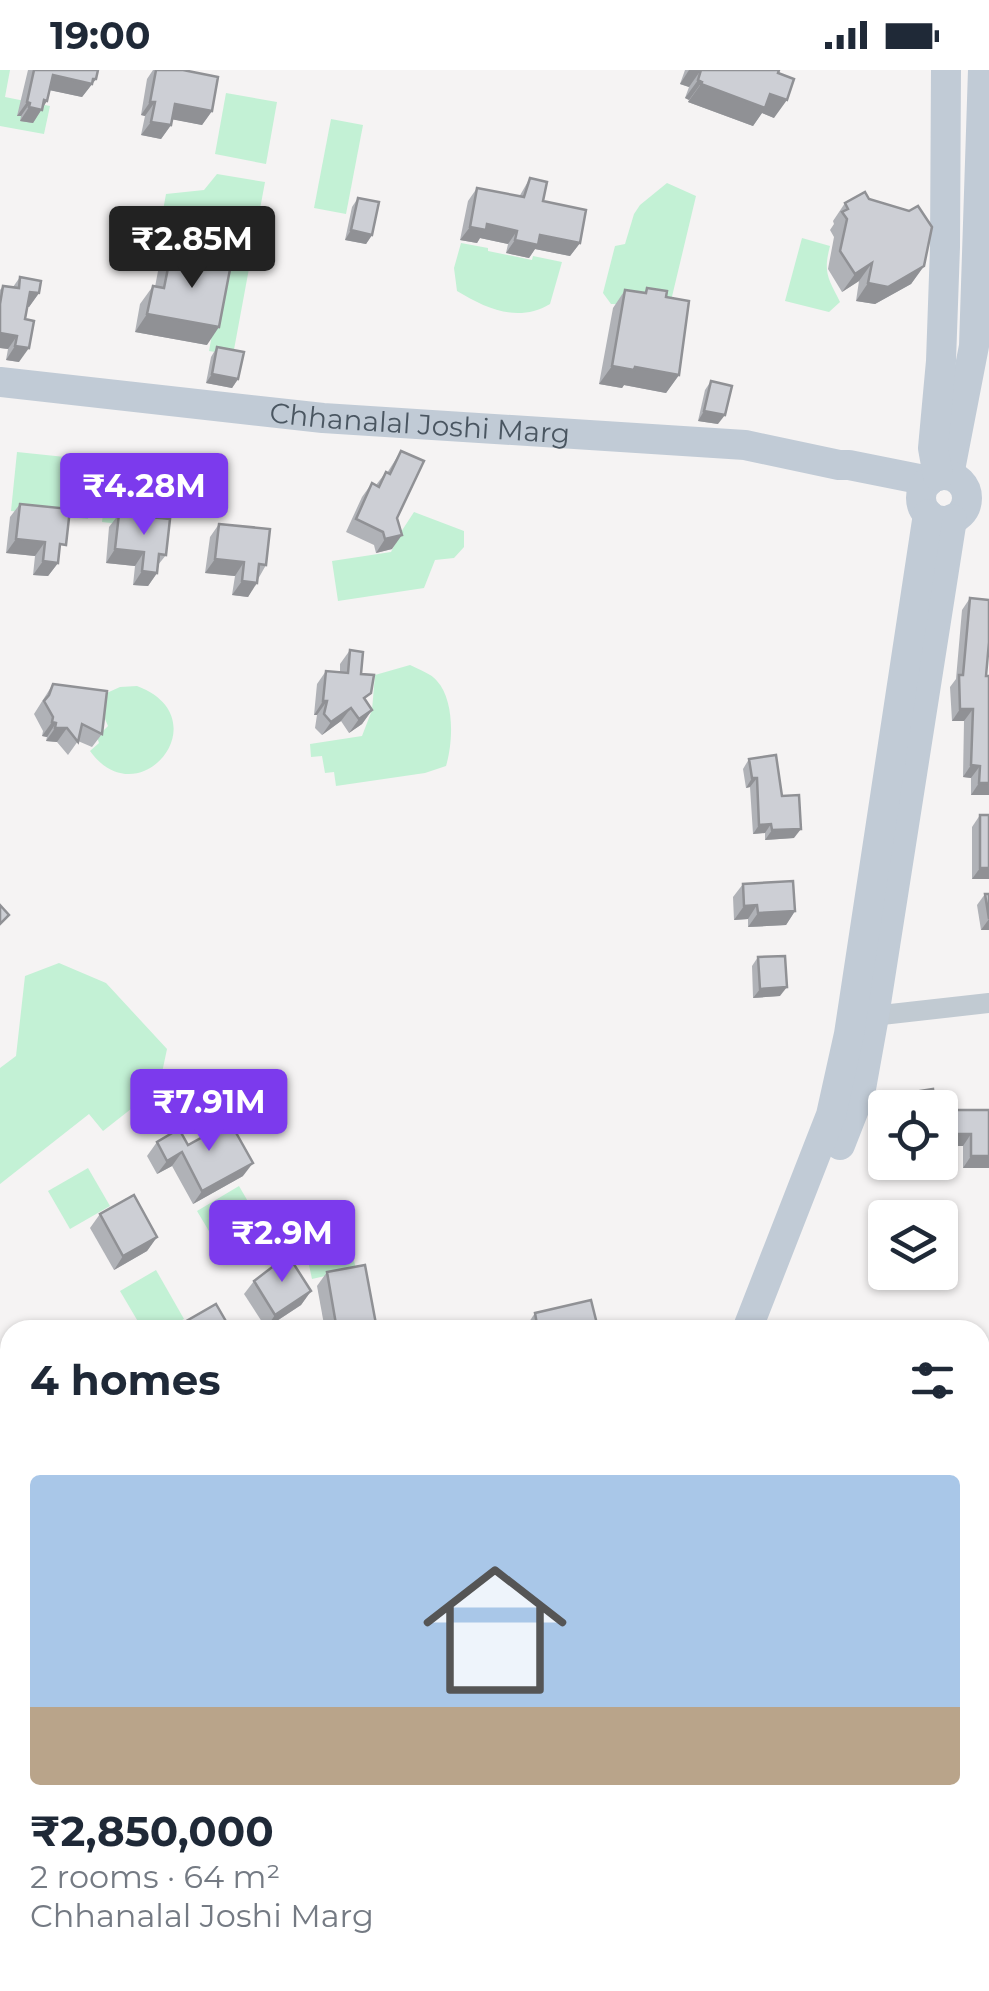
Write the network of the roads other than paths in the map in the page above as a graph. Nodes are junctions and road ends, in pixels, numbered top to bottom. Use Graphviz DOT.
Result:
graph roads {
  1 [pos="946,70"];
  2 [pos="983,70"];
  3 [pos="0,382"];
  4 [pos="952,498"];
  5 [pos="989,1002"];
  6 [pos="863,1016"];
  7 [pos="750,1320"];
  8 [pos="771,1320"];
  1 -- 4 [label="street"];
  2 -- 4 [label="street"];
  3 -- 4 [label="street, Chhanalal Joshi Marg"];
  4 -- 6 [label="street"];
  5 -- 6 [label="street"];
  6 -- 7 [label="street"];
  6 -- 8 [label="street"];
}
